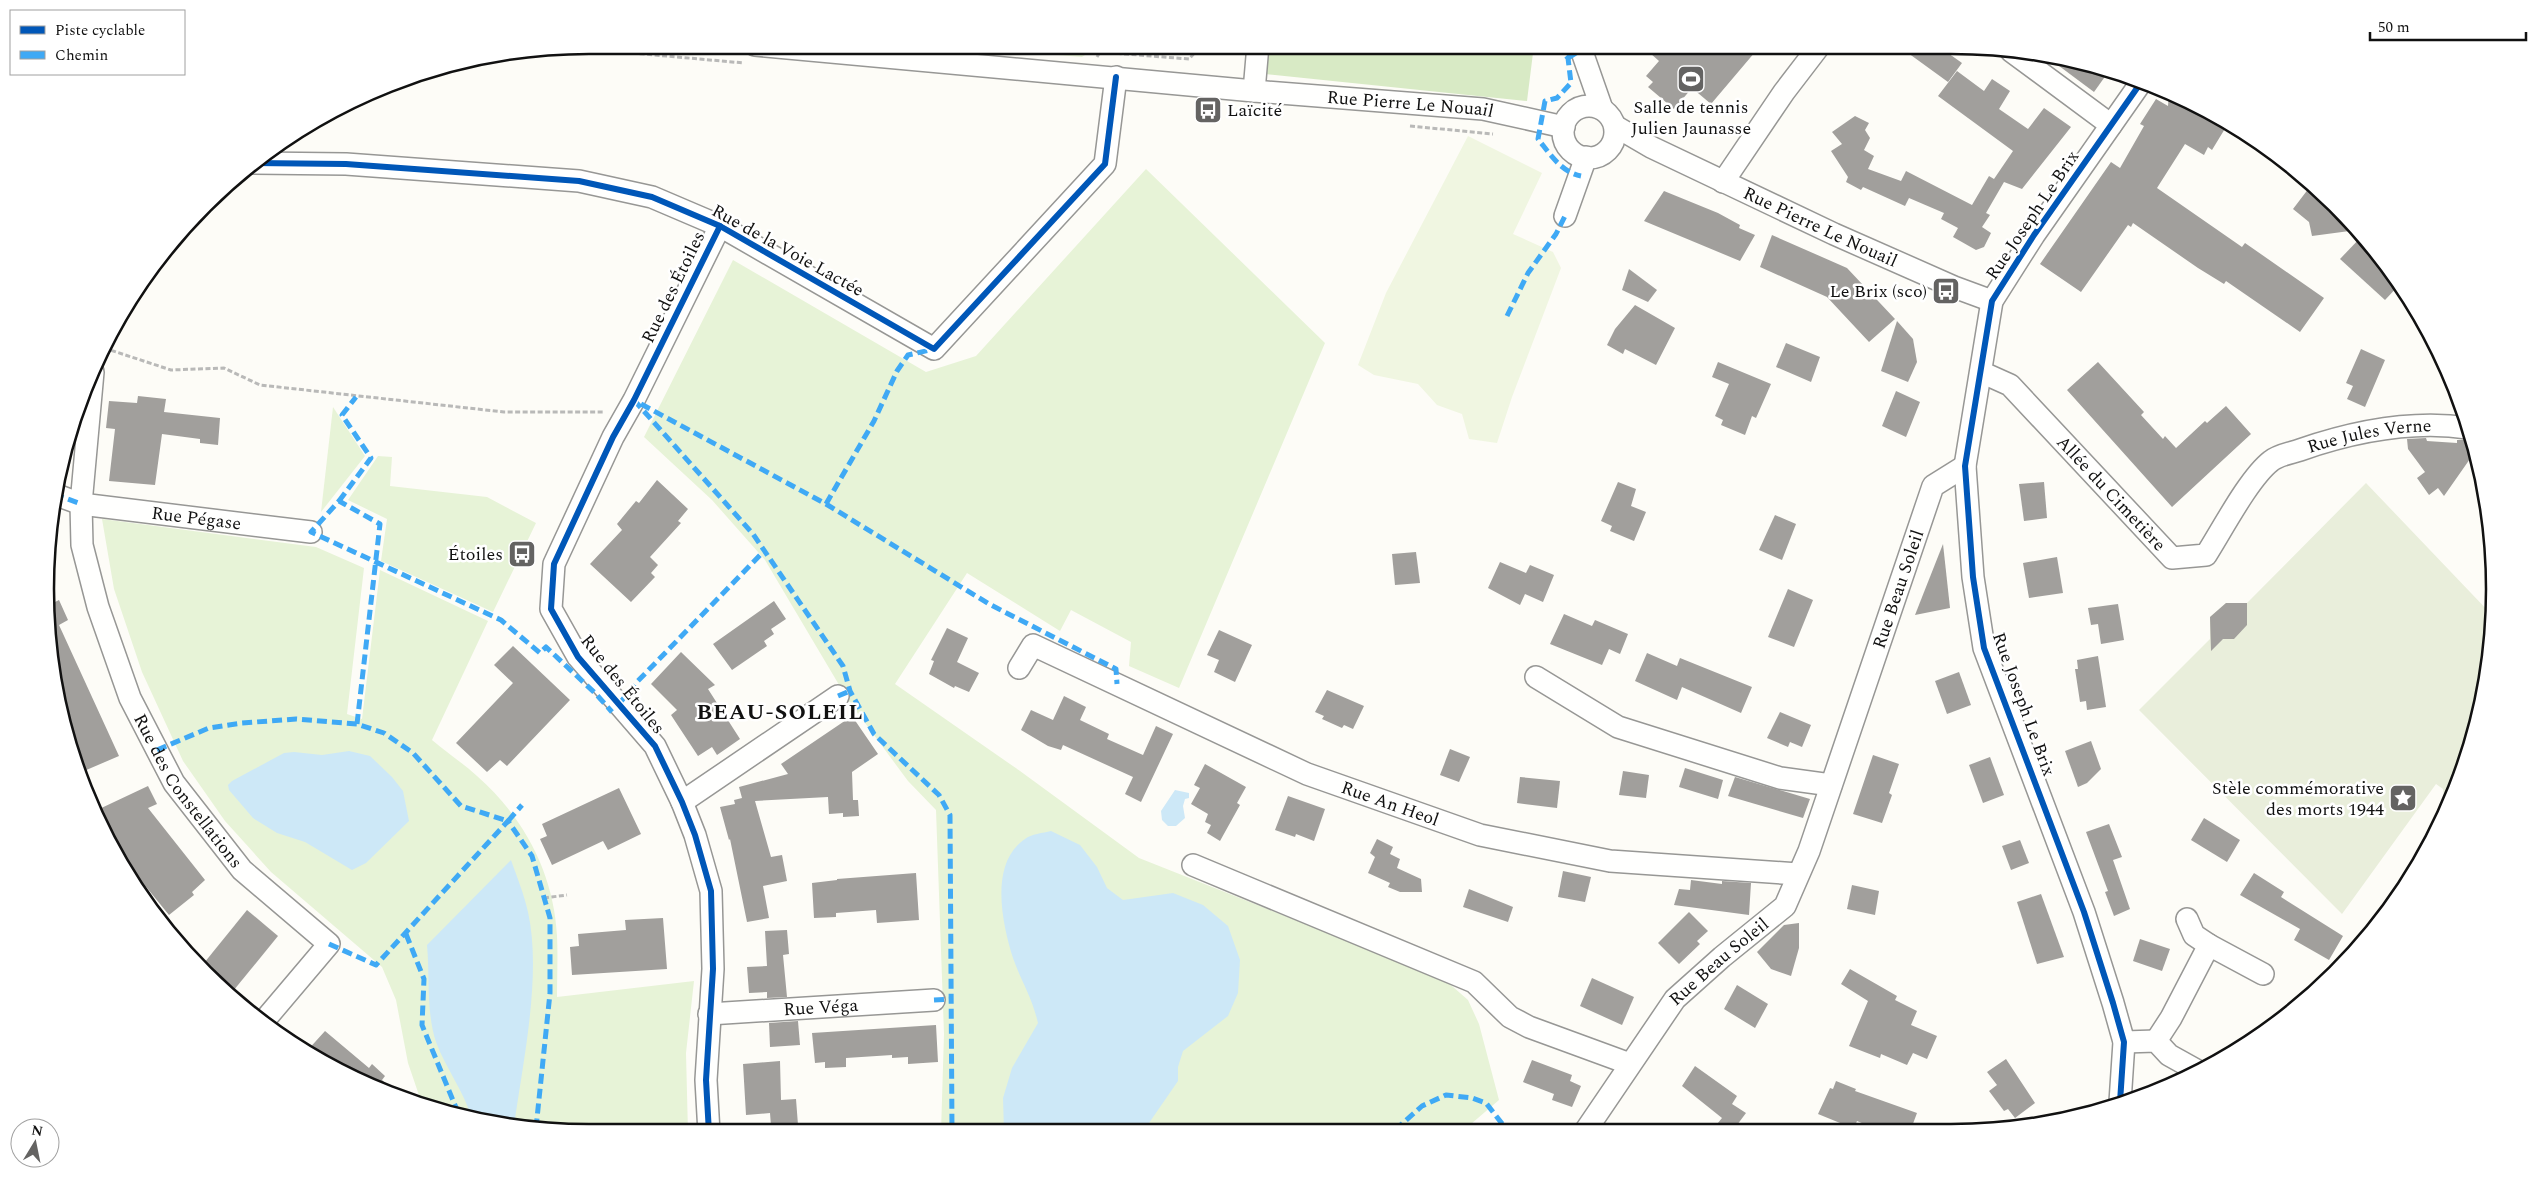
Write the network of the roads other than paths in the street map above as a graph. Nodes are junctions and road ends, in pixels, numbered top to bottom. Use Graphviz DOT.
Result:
graph roads {
  1 [pos="854,54"];
  2 [pos="1257,54"];
  3 [pos="1583,54"];
  4 [pos="1813,54"];
  5 [pos="2020,58"];
  6 [pos="1587,70"];
  7 [pos="1116,77"];
  8 [pos="2138,87"];
  9 [pos="1254,91"];
  10 [pos="1579,108"];
  11 [pos="1608,117"];
  12 [pos="2111,125"];
  13 [pos="1564,127"];
  14 [pos="1651,147"];
  15 [pos="1608,150"];
  16 [pos="1586,158"];
  17 [pos="264,163"];
  18 [pos="1723,182"];
  19 [pos="1565,216"];
  20 [pos="720,226"];
  21 [pos="1992,301"];
  22 [pos="1981,372"];
  23 [pos="91,392"];
  24 [pos="2461,427"];
  25 [pos="2272,460"];
  26 [pos="1965,466"];
  27 [pos="62,497"];
  28 [pos="81,504"];
  29 [pos="311,532"];
  30 [pos="1019,668"];
  31 [pos="1536,678"];
  32 [pos="838,696"];
  33 [pos="1831,784"];
  34 [pos="682,802"];
  35 [pos="1193,865"];
  36 [pos="1798,874"];
  37 [pos="2187,919"];
  38 [pos="2209,945"];
  39 [pos="2262,974"];
  40 [pos="934,1000"];
  41 [pos="709,1014"];
  42 [pos="267,1017"];
  43 [pos="2156,1041"];
  44 [pos="2124,1042"];
  45 [pos="1630,1064"];
  46 [pos="2191,1067"];
  47 [pos="2120,1097"];
  48 [pos="708,1124"];
  49 [pos="1590,1124"];
  1 -- 7 [label="street"];
  2 -- 9 [label="street"];
  3 -- 6 [label="street"];
  4 -- 18 [label="street"];
  5 -- 12 [label="street"];
  6 -- 10 [label="street"];
  6 -- 11 [label="street"];
  7 -- 9 [label="street, Rue Pierre Le Nouail"];
  7 -- 20 [label="street, Rue de la Voie Lactée"];
  8 -- 12 [label="street, Rue Joseph Le Brix"];
  9 -- 13 [label="street, Rue Pierre Le Nouail"];
  10 -- 11 [label="street"];
  10 -- 13 [label="street"];
  11 -- 14 [label="street, Rue Pierre Le Nouail"];
  11 -- 15 [label="street"];
  12 -- 21 [label="street, Rue Joseph Le Brix"];
  13 -- 16 [label="street"];
  14 -- 15 [label="street, Rue Pierre Le Nouail"];
  14 -- 18 [label="street, Rue Pierre Le Nouail"];
  15 -- 16 [label="street"];
  16 -- 19 [label="street"];
  17 -- 20 [label="street, Rue de la Voie Lactée"];
  18 -- 21 [label="street, Rue Pierre Le Nouail"];
  20 -- 34 [label="street, Rue des Étoiles"];
  21 -- 22 [label="street, Rue Joseph Le Brix"];
  22 -- 25 [label="street, Allée du Cimetière"];
  22 -- 26 [label="street, Rue Joseph Le Brix"];
  23 -- 28 [label="street"];
  24 -- 25 [label="street, Rue Jules Verne"];
  26 -- 33 [label="street, Rue Beau Soleil"];
  26 -- 44 [label="street, Rue Joseph Le Brix"];
  27 -- 28 [label="street, Rue Pégase"];
  28 -- 29 [label="street, Rue Pégase"];
  28 -- 42 [label="street, Rue des Constellations"];
  30 -- 36 [label="street, Rue An Heol"];
  31 -- 33 [label="street"];
  32 -- 34 [label="street"];
  33 -- 36 [label="street, Rue Beau Soleil"];
  34 -- 41 [label="street, Rue des Étoiles"];
  35 -- 45 [label="street"];
  36 -- 45 [label="street, Rue Beau Soleil"];
  37 -- 38 [label="street"];
  38 -- 39 [label="street"];
  38 -- 43 [label="street"];
  40 -- 41 [label="street, Rue Véga"];
  41 -- 48 [label="street, Rue des Étoiles"];
  43 -- 44 [label="street"];
  43 -- 46 [label="street"];
  44 -- 47 [label="street, Rue Joseph Le Brix"];
  45 -- 49 [label="street, Rue Beau Soleil"];
}
